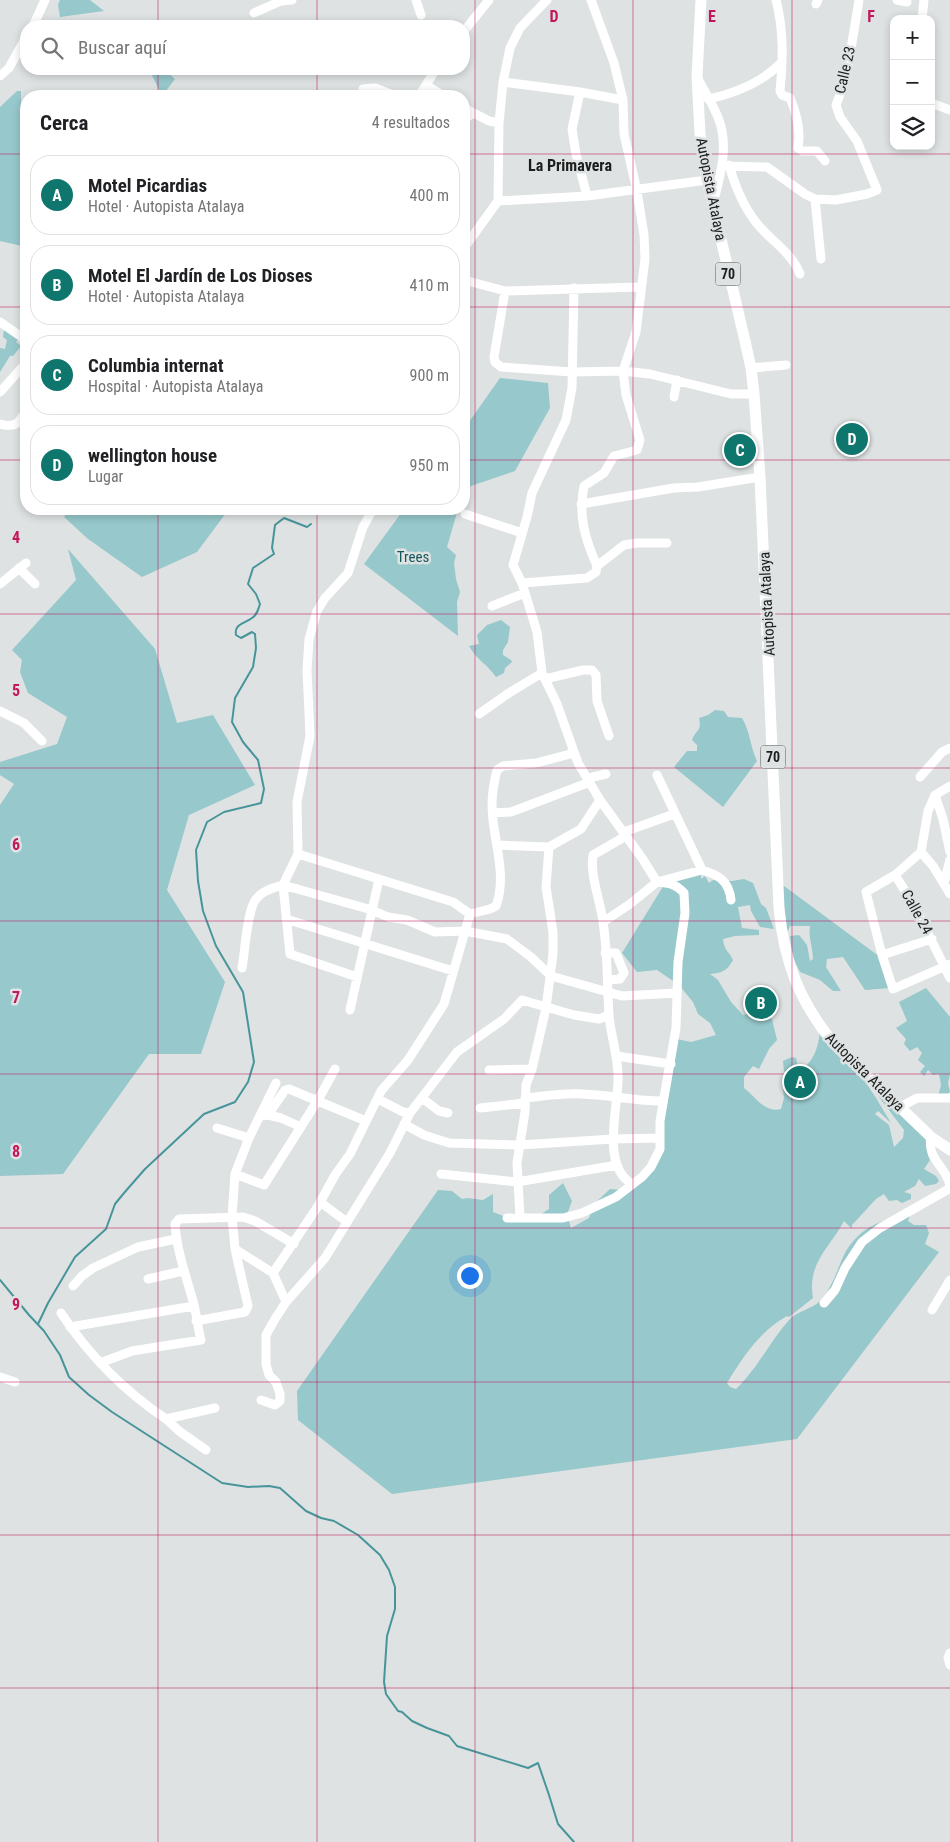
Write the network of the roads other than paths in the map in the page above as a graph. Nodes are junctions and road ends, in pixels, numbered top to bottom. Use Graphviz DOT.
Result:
graph roads {
  1 [pos="45,0"];
  2 [pos="281,0"];
  3 [pos="292,0"];
  4 [pos="416,0"];
  5 [pos="489,0"];
  6 [pos="547,0"];
  7 [pos="590,0"];
  8 [pos="701,0"];
  9 [pos="776,0"];
  10 [pos="859,0"];
  11 [pos="897,0"];
  12 [pos="924,0"];
  13 [pos="907,2"];
  14 [pos="254,13"];
  15 [pos="421,15"];
  16 [pos="922,15"];
  17 [pos="36,20"];
  18 [pos="470,24"];
  19 [pos="20,48"];
  20 [pos="781,62"];
  21 [pos="432,75"];
  22 [pos="0,76"];
  23 [pos="696,76"];
  24 [pos="502,82"];
  25 [pos="426,85"];
  26 [pos="363,89"];
  27 [pos="380,90"];
  28 [pos="423,90"];
  29 [pos="434,90"];
  30 [pos="580,92"];
  31 [pos="708,99"];
  32 [pos="622,100"];
  33 [pos="935,104"];
  34 [pos="950,110"];
  35 [pos="470,111"];
  36 [pos="473,113"];
  37 [pos="470,115"];
  38 [pos="499,123"];
  39 [pos="825,161"];
  40 [pos="726,166"];
  41 [pos="706,180"];
  42 [pos="637,190"];
  43 [pos="587,196"];
  44 [pos="815,199"];
  45 [pos="498,201"];
  46 [pos="712,206"];
  47 [pos="470,240"];
  48 [pos="821,259"];
  49 [pos="800,274"];
  50 [pos="470,282"];
  51 [pos="640,287"];
  52 [pos="574,288"];
  53 [pos="505,291"];
  54 [pos="0,322"];
  55 [pos="20,336"];
  56 [pos="786,365"];
  57 [pos="751,368"];
  58 [pos="20,370"];
  59 [pos="623,371"];
  60 [pos="572,372"];
  61 [pos="677,380"];
  62 [pos="0,392"];
  63 [pos="754,394"];
  64 [pos="674,396"];
  65 [pos="20,419"];
  66 [pos="0,424"];
  67 [pos="760,477"];
  68 [pos="580,504"];
  69 [pos="370,515"];
  70 [pos="468,515"];
  71 [pos="522,533"];
  72 [pos="667,543"];
  73 [pos="597,566"];
  74 [pos="522,583"];
  75 [pos="0,584"];
  76 [pos="35,584"];
  77 [pos="525,593"];
  78 [pos="492,606"];
  79 [pos="544,676"];
  80 [pos="0,711"];
  81 [pos="479,714"];
  82 [pos="608,736"];
  83 [pos="42,741"];
  84 [pos="950,748"];
  85 [pos="574,753"];
  86 [pos="606,774"];
  87 [pos="657,774"];
  88 [pos="920,777"];
  89 [pos="589,780"];
  90 [pos="950,786"];
  91 [pos="935,795"];
  92 [pos="600,800"];
  93 [pos="492,813"];
  94 [pos="674,814"];
  95 [pos="625,834"];
  96 [pos="497,845"];
  97 [pos="548,847"];
  98 [pos="921,852"];
  99 [pos="950,852"];
  100 [pos="298,854"];
  101 [pos="950,860"];
  102 [pos="702,870"];
  103 [pos="895,874"];
  104 [pos="379,879"];
  105 [pos="657,882"];
  106 [pos="944,883"];
  107 [pos="283,885"];
  108 [pos="950,894"];
  109 [pos="731,900"];
  110 [pos="372,910"];
  111 [pos="470,914"];
  112 [pos="286,920"];
  113 [pos="603,922"];
  114 [pos="465,931"];
  115 [pos="932,939"];
  116 [pos="365,944"];
  117 [pos="605,952"];
  118 [pos="882,955"];
  119 [pos="947,965"];
  120 [pos="242,968"];
  121 [pos="453,971"];
  122 [pos="551,976"];
  123 [pos="358,977"];
  124 [pos="950,978"];
  125 [pos="608,980"];
  126 [pos="608,992"];
  127 [pos="677,992"];
  128 [pos="546,1008"];
  129 [pos="350,1010"];
  130 [pos="609,1015"];
  131 [pos="616,1056"];
  132 [pos="671,1064"];
  133 [pos="335,1069"];
  134 [pos="532,1069"];
  135 [pos="489,1070"];
  136 [pos="276,1083"];
  137 [pos="617,1096"];
  138 [pos="422,1098"];
  139 [pos="378,1099"];
  140 [pos="318,1100"];
  141 [pos="949,1100"];
  142 [pos="524,1101"];
  143 [pos="663,1101"];
  144 [pos="900,1107"];
  145 [pos="480,1108"];
  146 [pos="410,1113"];
  147 [pos="448,1113"];
  148 [pos="264,1115"];
  149 [pos="366,1121"];
  150 [pos="404,1124"];
  151 [pos="301,1127"];
  152 [pos="217,1128"];
  153 [pos="931,1136"];
  154 [pos="248,1138"];
  155 [pos="660,1138"];
  156 [pos="613,1139"];
  157 [pos="520,1145"];
  158 [pos="950,1150"];
  159 [pos="617,1165"];
  160 [pos="235,1174"];
  161 [pos="441,1174"];
  162 [pos="517,1182"];
  163 [pos="632,1184"];
  164 [pos="950,1185"];
  165 [pos="320,1202"];
  166 [pos="232,1217"];
  167 [pos="520,1217"];
  168 [pos="507,1218"];
  169 [pos="347,1222"];
  170 [pos="176,1239"];
  171 [pos="294,1244"];
  172 [pos="235,1249"];
  173 [pos="183,1271"];
  174 [pos="273,1273"];
  175 [pos="148,1280"];
  176 [pos="950,1280"];
  177 [pos="73,1286"];
  178 [pos="286,1302"];
  179 [pos="824,1303"];
  180 [pos="194,1306"];
  181 [pos="932,1310"];
  182 [pos="61,1313"];
  183 [pos="196,1321"];
  184 [pos="70,1327"];
  185 [pos="100,1363"];
  186 [pos="0,1377"];
  187 [pos="15,1382"];
  188 [pos="261,1400"];
  189 [pos="215,1408"];
  190 [pos="166,1418"];
  191 [pos="206,1450"];
  192 [pos="950,1653"];
  193 [pos="950,1665"];
  1 -- 17 [label="street"];
  2 -- 3 [label="street"];
  2 -- 14 [label="street"];
  4 -- 15 [label="street"];
  5 -- 18 [label="street"];
  6 -- 24 [label="street"];
  7 -- 32 [label="street"];
  8 -- 23 [label="main road, Autopista Atalaya / 70"];
  9 -- 20 [label="street"];
  10 -- 44 [label="street, Calle 23"];
  11 -- 13 [label="street"];
  12 -- 16 [label="street"];
  19 -- 22 [label="street"];
  20 -- 31 [label="street"];
  20 -- 39 [label="street"];
  21 -- 25 [label="street"];
  23 -- 31 [label="street"];
  23 -- 41 [label="main road, Autopista Atalaya / 70"];
  24 -- 30 [label="street"];
  24 -- 38 [label="street"];
  25 -- 28 [label="street"];
  25 -- 29 [label="street"];
  26 -- 27 [label="street"];
  30 -- 32 [label="street"];
  30 -- 43 [label="street"];
  31 -- 40 [label="street"];
  32 -- 42 [label="street"];
  33 -- 34 [label="street"];
  35 -- 36 [label="street"];
  36 -- 37 [label="street"];
  36 -- 38 [label="street"];
  38 -- 45 [label="street"];
  40 -- 44 [label="street"];
  40 -- 46 [label="street"];
  40 -- 49 [label="street"];
  41 -- 42 [label="street"];
  41 -- 46 [label="main road, Autopista Atalaya / 70"];
  42 -- 43 [label="street"];
  42 -- 51 [label="street"];
  43 -- 45 [label="street"];
  44 -- 48 [label="street"];
  45 -- 47 [label="street"];
  46 -- 57 [label="main road, Autopista Atalaya / 70"];
  50 -- 53 [label="street"];
  51 -- 52 [label="street"];
  51 -- 59 [label="street"];
  52 -- 53 [label="street"];
  52 -- 60 [label="street"];
  53 -- 60 [label="street"];
  54 -- 55 [label="street"];
  56 -- 57 [label="street"];
  57 -- 63 [label="main road, Autopista Atalaya / 70"];
  58 -- 62 [label="street"];
  59 -- 60 [label="street"];
  59 -- 61 [label="street"];
  59 -- 68 [label="street"];
  60 -- 71 [label="street"];
  61 -- 63 [label="street"];
  61 -- 64 [label="street"];
  63 -- 67 [label="main road, Autopista Atalaya / 70"];
  65 -- 66 [label="street"];
  67 -- 68 [label="street"];
  67 -- 144 [label="main road, Autopista Atalaya / 70"];
  68 -- 73 [label="street"];
  69 -- 100 [label="street"];
  70 -- 71 [label="street"];
  71 -- 74 [label="street"];
  72 -- 73 [label="street"];
  73 -- 74 [label="street"];
  74 -- 77 [label="street"];
  75 -- 76 [label="street"];
  77 -- 78 [label="street"];
  77 -- 79 [label="street"];
  79 -- 81 [label="street"];
  79 -- 82 [label="street"];
  79 -- 85 [label="street"];
  80 -- 83 [label="street"];
  84 -- 88 [label="street"];
  85 -- 89 [label="street"];
  85 -- 93 [label="street"];
  86 -- 89 [label="street"];
  87 -- 94 [label="street"];
  89 -- 92 [label="street"];
  89 -- 93 [label="street"];
  90 -- 91 [label="street"];
  91 -- 98 [label="street"];
  91 -- 99 [label="street"];
  92 -- 95 [label="street"];
  92 -- 97 [label="street"];
  93 -- 96 [label="street"];
  94 -- 95 [label="street"];
  94 -- 102 [label="street"];
  95 -- 105 [label="street"];
  95 -- 113 [label="street"];
  96 -- 97 [label="street"];
  96 -- 111 [label="street"];
  97 -- 122 [label="street"];
  98 -- 103 [label="street"];
  98 -- 106 [label="street"];
  100 -- 104 [label="street"];
  100 -- 107 [label="street"];
  101 -- 106 [label="street"];
  102 -- 105 [label="street"];
  102 -- 109 [label="street"];
  103 -- 115 [label="street, Calle 24"];
  103 -- 118 [label="street"];
  104 -- 110 [label="street"];
  104 -- 111 [label="street"];
  105 -- 113 [label="street"];
  105 -- 127 [label="street"];
  106 -- 108 [label="street"];
  107 -- 110 [label="street"];
  107 -- 112 [label="street"];
  107 -- 120 [label="street"];
  110 -- 114 [label="street"];
  110 -- 116 [label="street"];
  111 -- 114 [label="street"];
  112 -- 116 [label="street"];
  112 -- 123 [label="street"];
  113 -- 117 [label="street"];
  114 -- 121 [label="street"];
  114 -- 122 [label="street"];
  115 -- 118 [label="street"];
  115 -- 119 [label="street, Calle 24"];
  116 -- 121 [label="street"];
  116 -- 123 [label="street"];
  117 -- 125 [label="street"];
  117 -- 125 [label="street"];
  118 -- 119 [label="street"];
  119 -- 124 [label="street, Calle 24"];
  121 -- 139 [label="street"];
  122 -- 126 [label="street"];
  122 -- 128 [label="street"];
  123 -- 129 [label="street"];
  125 -- 126 [label="street"];
  126 -- 127 [label="street"];
  126 -- 130 [label="street"];
  127 -- 132 [label="street"];
  128 -- 130 [label="street"];
  128 -- 134 [label="street"];
  128 -- 138 [label="street"];
  130 -- 131 [label="street"];
  131 -- 132 [label="street"];
  131 -- 137 [label="street"];
  132 -- 143 [label="street"];
  133 -- 140 [label="street"];
  134 -- 135 [label="street"];
  134 -- 142 [label="street"];
  136 -- 148 [label="street"];
  137 -- 142 [label="street"];
  137 -- 143 [label="street"];
  137 -- 156 [label="street"];
  138 -- 146 [label="street"];
  138 -- 147 [label="street"];
  139 -- 146 [label="street"];
  139 -- 149 [label="street"];
  140 -- 148 [label="street"];
  140 -- 149 [label="street"];
  140 -- 151 [label="street"];
  141 -- 144 [label="street"];
  142 -- 145 [label="street"];
  142 -- 157 [label="street"];
  143 -- 155 [label="street"];
  144 -- 153 [label="main road, Autopista Atalaya / 70"];
  146 -- 150 [label="street"];
  148 -- 151 [label="street"];
  148 -- 154 [label="street"];
  149 -- 165 [label="street"];
  150 -- 157 [label="street"];
  150 -- 169 [label="street"];
  151 -- 160 [label="street"];
  152 -- 154 [label="street"];
  153 -- 158 [label="main road, Autopista Atalaya / 70"];
  153 -- 164 [label="street"];
  154 -- 160 [label="street"];
  155 -- 156 [label="street"];
  155 -- 163 [label="street"];
  156 -- 157 [label="street"];
  156 -- 159 [label="street"];
  157 -- 162 [label="street"];
  159 -- 162 [label="street"];
  159 -- 163 [label="street"];
  160 -- 166 [label="street"];
  161 -- 162 [label="street"];
  162 -- 167 [label="street"];
  163 -- 167 [label="street"];
  164 -- 179 [label="street"];
  165 -- 169 [label="street"];
  165 -- 171 [label="street"];
  166 -- 170 [label="street"];
  166 -- 171 [label="street"];
  166 -- 172 [label="street"];
  167 -- 168 [label="street"];
  169 -- 178 [label="street"];
  170 -- 173 [label="street"];
  170 -- 177 [label="street"];
  171 -- 174 [label="street"];
  172 -- 174 [label="street"];
  172 -- 183 [label="street"];
  173 -- 175 [label="street"];
  173 -- 180 [label="street"];
  174 -- 178 [label="street"];
  176 -- 181 [label="street"];
  178 -- 188 [label="street"];
  180 -- 183 [label="street"];
  180 -- 184 [label="street"];
  182 -- 184 [label="street"];
  183 -- 185 [label="street"];
  184 -- 185 [label="street"];
  185 -- 190 [label="street"];
  186 -- 187 [label="street"];
  189 -- 190 [label="street"];
  190 -- 191 [label="street"];
  192 -- 193 [label="street"];
}
